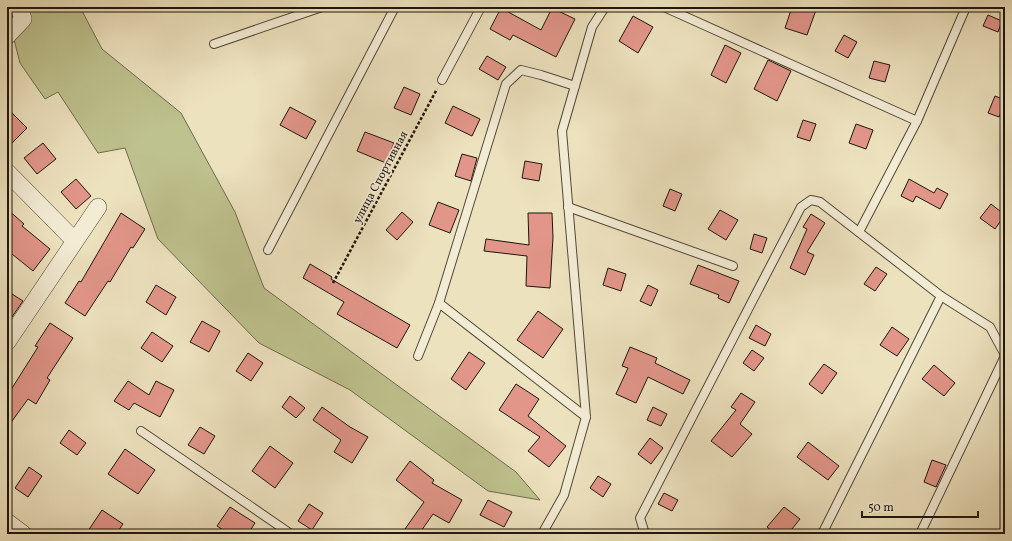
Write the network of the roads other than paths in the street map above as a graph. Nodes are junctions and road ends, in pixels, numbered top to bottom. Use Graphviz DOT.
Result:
graph roads {
  1 [pos="19,7"];
  2 [pos="322,7"];
  3 [pos="395,7"];
  4 [pos="481,7"];
  5 [pos="605,7"];
  6 [pos="664,7"];
  7 [pos="966,7"];
  8 [pos="7,36"];
  9 [pos="214,44"];
  10 [pos="442,80"];
  11 [pos="575,86"];
  12 [pos="917,121"];
  13 [pos="7,172"];
  14 [pos="98,207"];
  15 [pos="568,207"];
  16 [pos="859,232"];
  17 [pos="75,241"];
  18 [pos="268,250"];
  19 [pos="733,266"];
  20 [pos="941,296"];
  21 [pos="438,303"];
  22 [pos="7,342"];
  23 [pos="418,356"];
  24 [pos="1005,356"];
  25 [pos="586,417"];
  26 [pos="141,431"];
  27 [pos="7,522"];
  28 [pos="23,534"];
  29 [pos="291,534"];
  30 [pos="542,534"];
  31 [pos="645,534"];
  32 [pos="822,534"];
  33 [pos="920,534"];
  1 -- 8 [label="street"];
  2 -- 9 [label="lane"];
  3 -- 18 [label="lane"];
  4 -- 10 [label="lane"];
  5 -- 11 [label="lane"];
  6 -- 12 [label="lane"];
  7 -- 12 [label="lane"];
  11 -- 15 [label="lane"];
  11 -- 21 [label="lane"];
  12 -- 16 [label="lane"];
  13 -- 17 [label="street"];
  14 -- 17 [label="street"];
  15 -- 19 [label="lane"];
  15 -- 25 [label="lane"];
  16 -- 20 [label="lane"];
  16 -- 31 [label="lane"];
  17 -- 22 [label="street"];
  20 -- 24 [label="lane"];
  20 -- 32 [label="lane"];
  21 -- 23 [label="lane"];
  21 -- 25 [label="lane"];
  24 -- 33 [label="lane"];
  25 -- 30 [label="lane"];
  26 -- 29 [label="lane"];
  27 -- 28 [label="street"];
}
